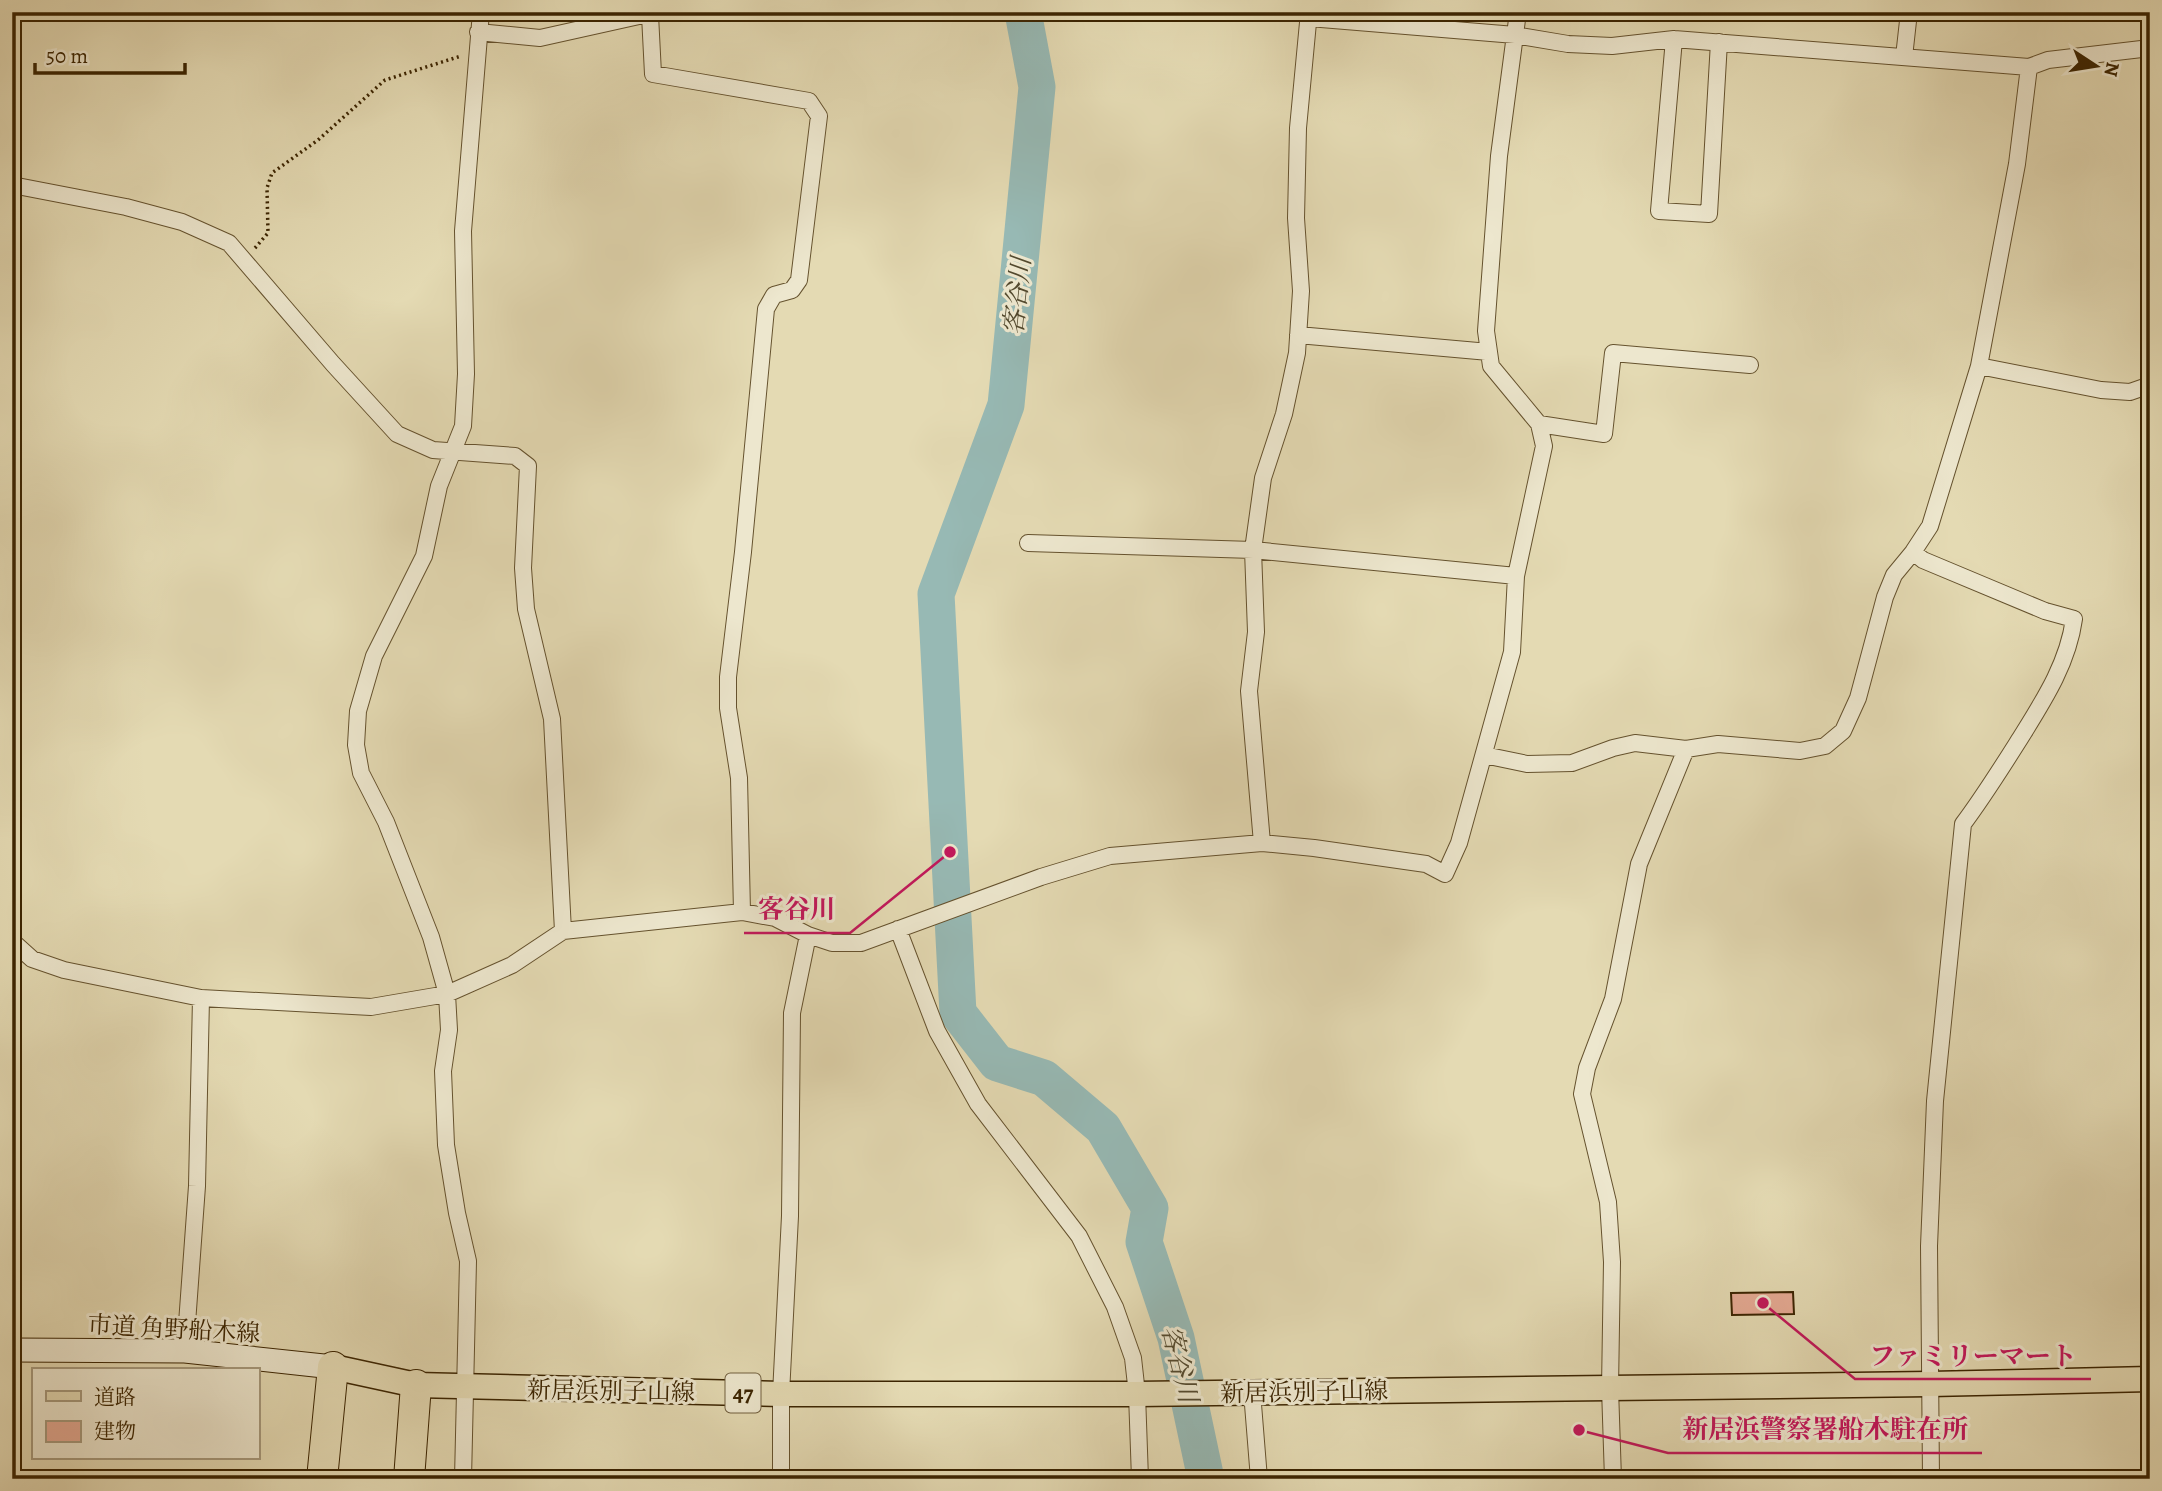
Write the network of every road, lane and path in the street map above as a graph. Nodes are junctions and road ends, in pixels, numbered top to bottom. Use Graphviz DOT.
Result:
graph roads {
  1 [pos="481,12"];
  2 [pos="1518,12"];
  3 [pos="1909,12"];
  4 [pos="653,13"];
  5 [pos="1309,15"];
  6 [pos="478,32"];
  7 [pos="1515,35"];
  8 [pos="1674,39"];
  9 [pos="1720,42"];
  10 [pos="2150,48"];
  11 [pos="476,51"];
  12 [pos="1904,57"];
  13 [pos="2029,67"];
  14 [pos="12,185"];
  15 [pos="245,259"];
  16 [pos="1298,335"];
  17 [pos="1489,352"];
  18 [pos="1750,365"];
  19 [pos="1979,366"];
  20 [pos="2150,386"];
  21 [pos="1539,424"];
  22 [pos="452,453"];
  23 [pos="1028,543"];
  24 [pos="1252,550"];
  25 [pos="1913,552"];
  26 [pos="1516,576"];
  27 [pos="1686,749"];
  28 [pos="1484,755"];
  29 [pos="1262,843"];
  30 [pos="742,912"];
  31 [pos="901,928"];
  32 [pos="563,931"];
  33 [pos="807,935"];
  34 [pos="12,941"];
  35 [pos="447,994"];
  36 [pos="201,998"];
  37 [pos="12,1350"];
  38 [pos="185,1350"];
  39 [pos="333,1367"];
  40 [pos="2150,1379"];
  41 [pos="1930,1384"];
  42 [pos="416,1385"];
  43 [pos="466,1388"];
  44 [pos="1610,1388"];
  45 [pos="1247,1392"];
  46 [pos="781,1394"];
  47 [pos="1146,1394"];
  48 [pos="322,1479"];
  49 [pos="410,1479"];
  50 [pos="463,1479"];
  51 [pos="781,1479"];
  52 [pos="1140,1479"];
  53 [pos="1259,1479"];
  54 [pos="1613,1479"];
  55 [pos="1931,1479"];
  1 -- 6 [label="street"];
  2 -- 7 [label="street"];
  3 -- 12 [label="street"];
  4 -- 6 [label="street"];
  4 -- 30 [label="street"];
  5 -- 7 [label="street"];
  5 -- 16 [label="street"];
  6 -- 11 [label="street"];
  7 -- 8 [label="street"];
  7 -- 17 [label="street"];
  8 -- 9 [label="street"];
  8 -- 9 [label="street"];
  9 -- 12 [label="street"];
  10 -- 13 [label="street"];
  11 -- 15 [label="path"];
  11 -- 22 [label="street"];
  12 -- 13 [label="street"];
  13 -- 19 [label="street"];
  14 -- 15 [label="street"];
  15 -- 22 [label="street"];
  16 -- 17 [label="street"];
  16 -- 24 [label="street"];
  17 -- 21 [label="street"];
  18 -- 21 [label="street"];
  19 -- 20 [label="street"];
  19 -- 25 [label="street"];
  21 -- 26 [label="street"];
  22 -- 32 [label="street"];
  22 -- 35 [label="street"];
  23 -- 24 [label="street"];
  24 -- 26 [label="street"];
  24 -- 29 [label="street"];
  25 -- 27 [label="street"];
  25 -- 41 [label="street"];
  26 -- 28 [label="street"];
  27 -- 28 [label="street"];
  27 -- 44 [label="street"];
  28 -- 29 [label="street"];
  29 -- 31 [label="street"];
  30 -- 32 [label="street"];
  30 -- 33 [label="street"];
  31 -- 33 [label="street"];
  31 -- 47 [label="street"];
  32 -- 35 [label="street"];
  33 -- 46 [label="street"];
  34 -- 36 [label="street"];
  35 -- 36 [label="street"];
  35 -- 43 [label="street"];
  36 -- 38 [label="street"];
  37 -- 38 [label="street, 市道 角野船木線"];
  38 -- 39 [label="street, 市道 角野船木線"];
  39 -- 42 [label="main road, 新居浜別子山線 / 47"];
  39 -- 48 [label="highway"];
  40 -- 41 [label="main road, 新居浜別子山線 / 47"];
  41 -- 44 [label="main road, 新居浜別子山線 / 47"];
  41 -- 55 [label="street"];
  42 -- 43 [label="main road, 新居浜別子山線 / 47"];
  42 -- 49 [label="highway"];
  43 -- 46 [label="main road, 新居浜別子山線 / 47"];
  43 -- 50 [label="street"];
  44 -- 45 [label="main road, 新居浜別子山線 / 47"];
  44 -- 54 [label="street"];
  45 -- 47 [label="main road, 新居浜別子山線 / 47"];
  45 -- 53 [label="street"];
  46 -- 47 [label="main road, 新居浜別子山線 / 47"];
  46 -- 51 [label="street"];
  47 -- 52 [label="street"];
}
